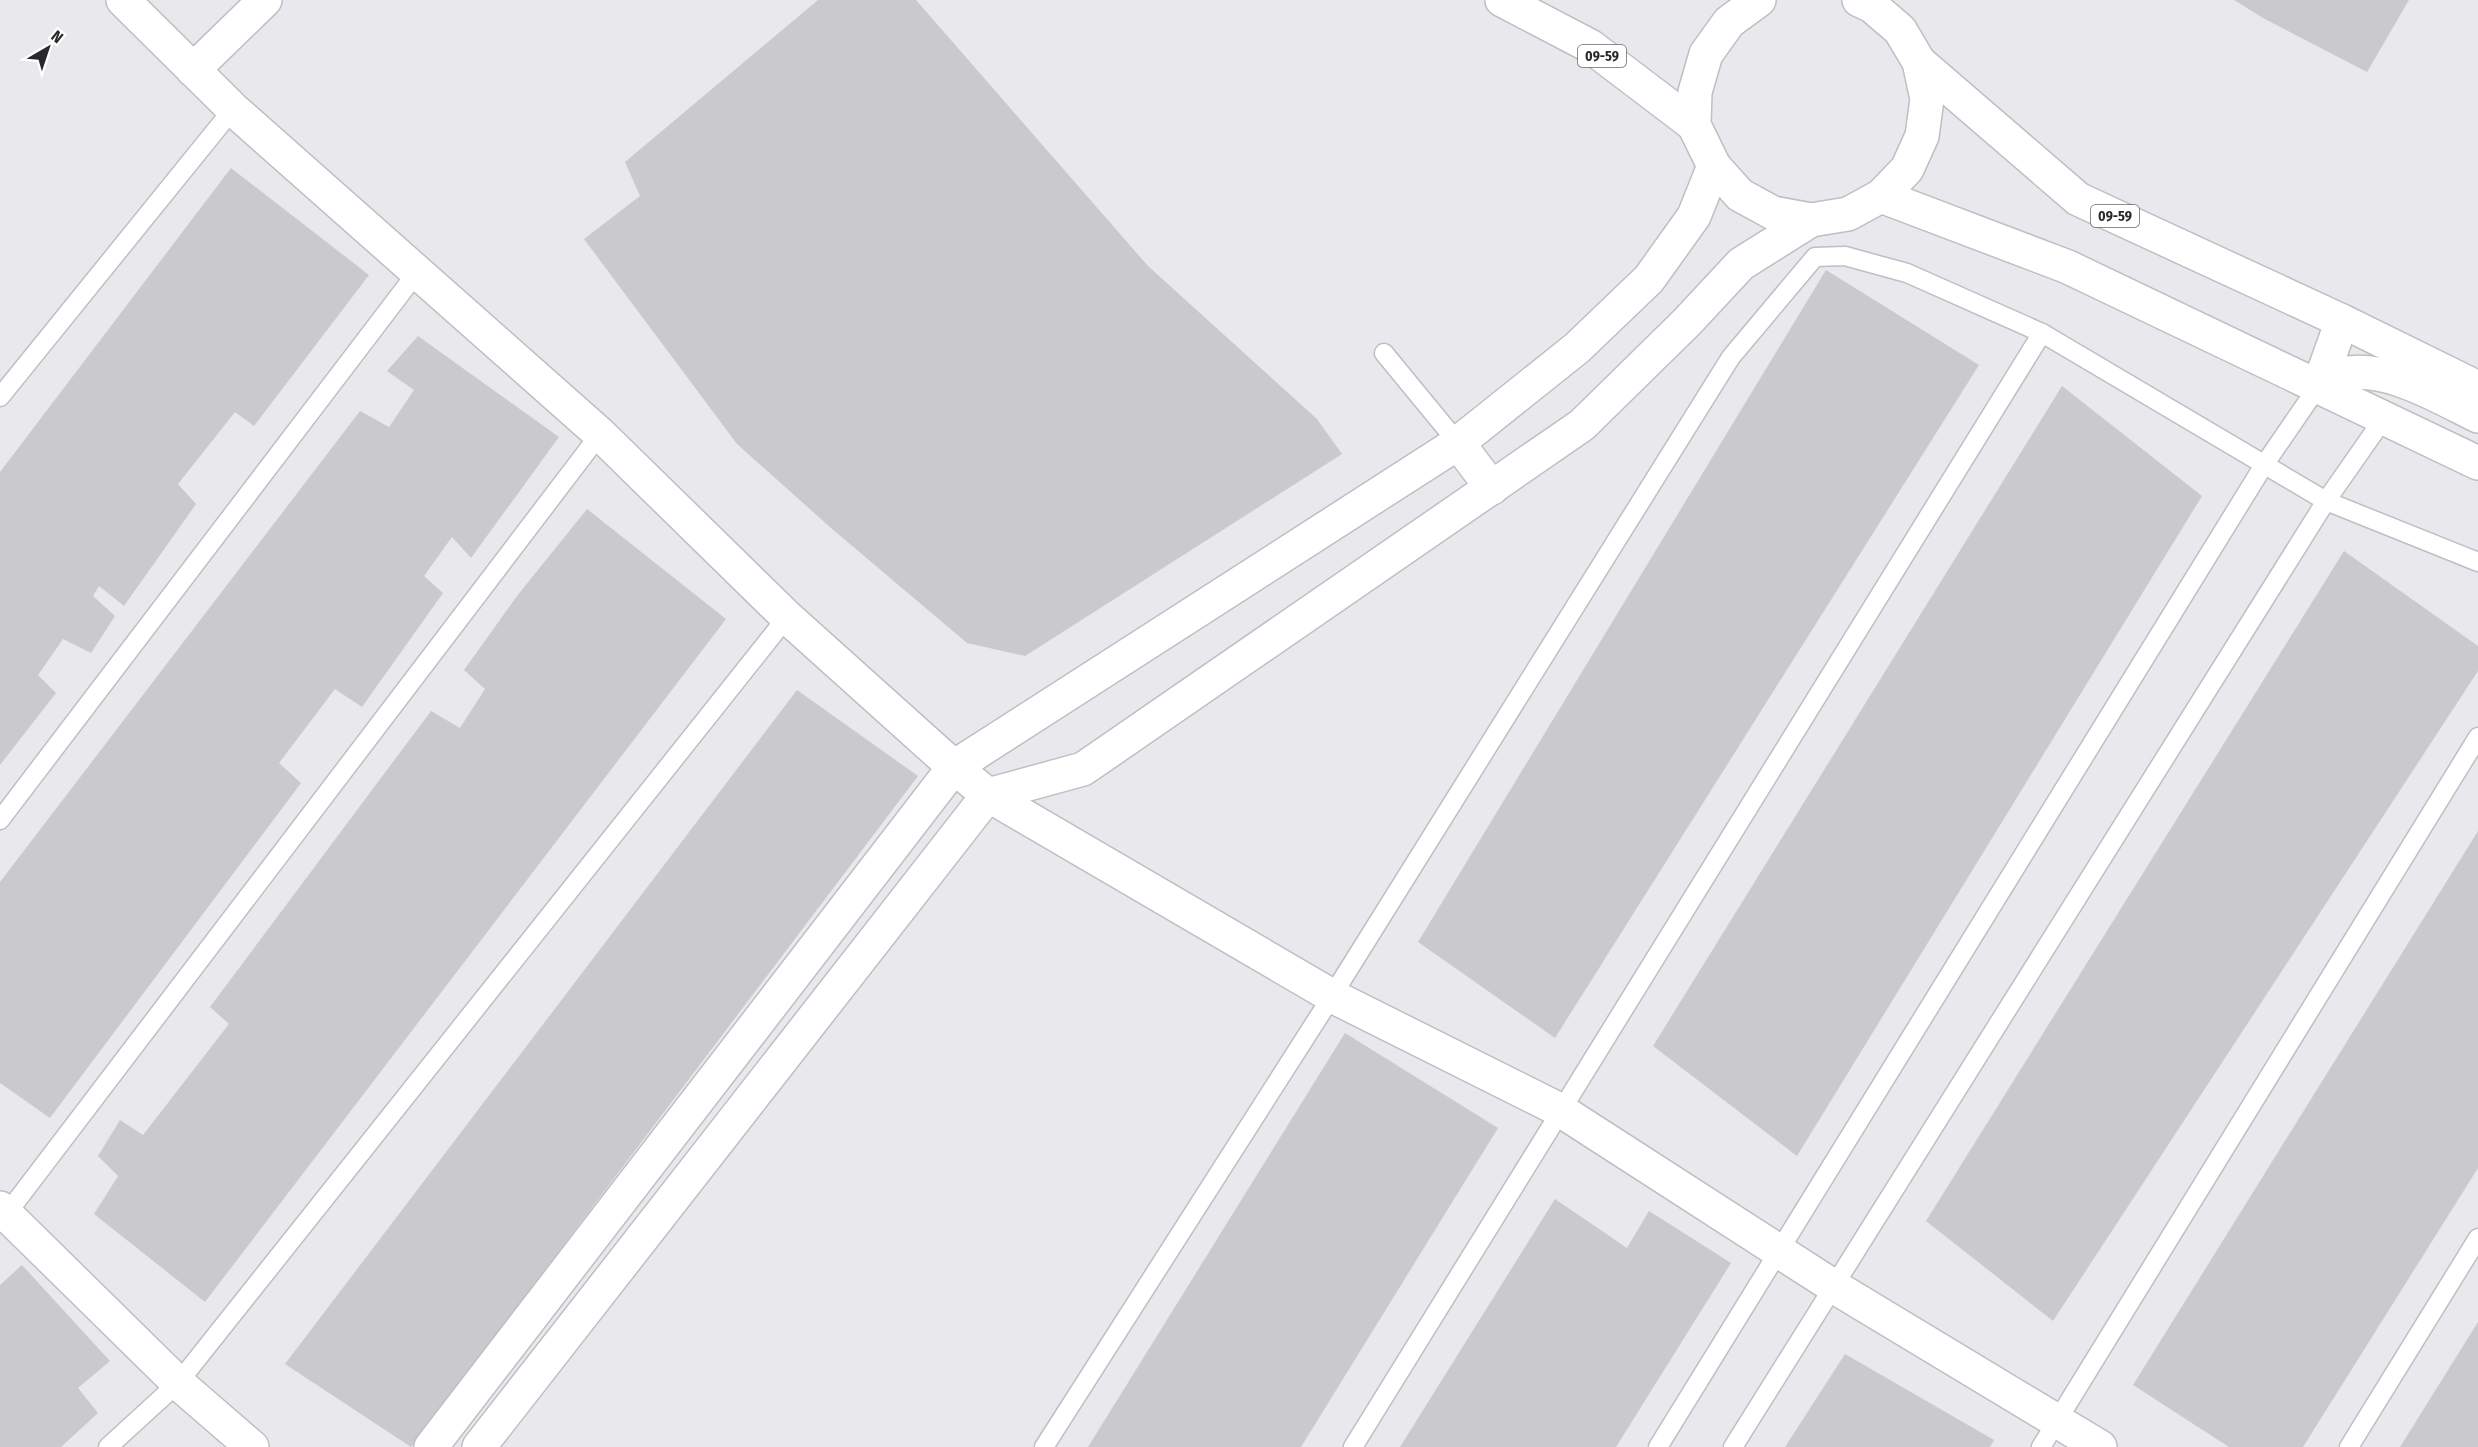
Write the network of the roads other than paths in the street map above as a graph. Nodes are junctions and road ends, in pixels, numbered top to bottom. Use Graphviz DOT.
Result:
graph roads {
  1 [pos="123,0"];
  2 [pos="265,0"];
  3 [pos="1502,0"];
  4 [pos="1759,0"];
  5 [pos="1858,0"];
  6 [pos="1919,62"];
  7 [pos="193,70"];
  8 [pos="233,109"];
  9 [pos="1694,125"];
  10 [pos="1714,166"];
  11 [pos="1881,196"];
  12 [pos="1811,220"];
  13 [pos="418,271"];
  14 [pos="2343,321"];
  15 [pos="2042,333"];
  16 [pos="1384,352"];
  17 [pos="2319,385"];
  18 [pos="2478,388"];
  19 [pos="0,397"];
  20 [pos="2478,416"];
  21 [pos="2384,418"];
  22 [pos="600,434"];
  23 [pos="1458,442"];
  24 [pos="2478,463"];
  25 [pos="2264,465"];
  26 [pos="1492,488"];
  27 [pos="2326,501"];
  28 [pos="2478,562"];
  29 [pos="787,617"];
  30 [pos="2478,737"];
  31 [pos="954,767"];
  32 [pos="988,795"];
  33 [pos="0,820"];
  34 [pos="1332,996"];
  35 [pos="1560,1110"];
  36 [pos="2,1215"];
  37 [pos="2478,1238"];
  38 [pos="1778,1251"];
  39 [pos="1833,1286"];
  40 [pos="178,1383"];
  41 [pos="2049,1434"];
  42 [pos="108,1447"];
  43 [pos="252,1447"];
  44 [pos="431,1447"];
  45 [pos="479,1447"];
  46 [pos="1044,1447"];
  47 [pos="1353,1447"];
  48 [pos="1658,1447"];
  49 [pos="1733,1447"];
  50 [pos="2100,1447"];
  51 [pos="2349,1447"];
  1 -- 7 [label="street"];
  2 -- 7 [label="street"];
  3 -- 9 [label="street, 09-59"];
  4 -- 9 [label="street"];
  5 -- 6 [label="street"];
  6 -- 11 [label="street"];
  6 -- 14 [label="street, 09-59"];
  7 -- 8 [label="street"];
  8 -- 13 [label="street"];
  8 -- 19 [label="lane"];
  9 -- 10 [label="street"];
  10 -- 12 [label="street"];
  10 -- 23 [label="street"];
  11 -- 12 [label="street"];
  11 -- 17 [label="street"];
  12 -- 26 [label="street"];
  13 -- 22 [label="street"];
  13 -- 33 [label="lane"];
  14 -- 17 [label="street"];
  14 -- 18 [label="street, 09-59"];
  15 -- 25 [label="lane"];
  15 -- 34 [label="lane"];
  15 -- 35 [label="lane"];
  16 -- 23 [label="lane"];
  17 -- 20 [label="street"];
  17 -- 21 [label="street"];
  17 -- 25 [label="lane"];
  21 -- 24 [label="street"];
  21 -- 27 [label="lane"];
  22 -- 29 [label="street"];
  22 -- 36 [label="lane"];
  23 -- 26 [label="street"];
  23 -- 31 [label="street"];
  25 -- 27 [label="lane"];
  25 -- 38 [label="lane"];
  26 -- 32 [label="street"];
  27 -- 28 [label="lane"];
  27 -- 39 [label="lane"];
  29 -- 31 [label="street"];
  29 -- 40 [label="lane"];
  30 -- 41 [label="lane"];
  31 -- 32 [label="street"];
  31 -- 44 [label="street"];
  32 -- 34 [label="street"];
  32 -- 45 [label="street"];
  34 -- 35 [label="street"];
  34 -- 46 [label="lane"];
  35 -- 38 [label="street"];
  35 -- 47 [label="lane"];
  36 -- 40 [label="street"];
  37 -- 51 [label="lane"];
  38 -- 39 [label="street"];
  38 -- 48 [label="lane"];
  39 -- 41 [label="street"];
  39 -- 49 [label="lane"];
  40 -- 42 [label="lane"];
  40 -- 43 [label="street"];
  41 -- 50 [label="street"];
}
